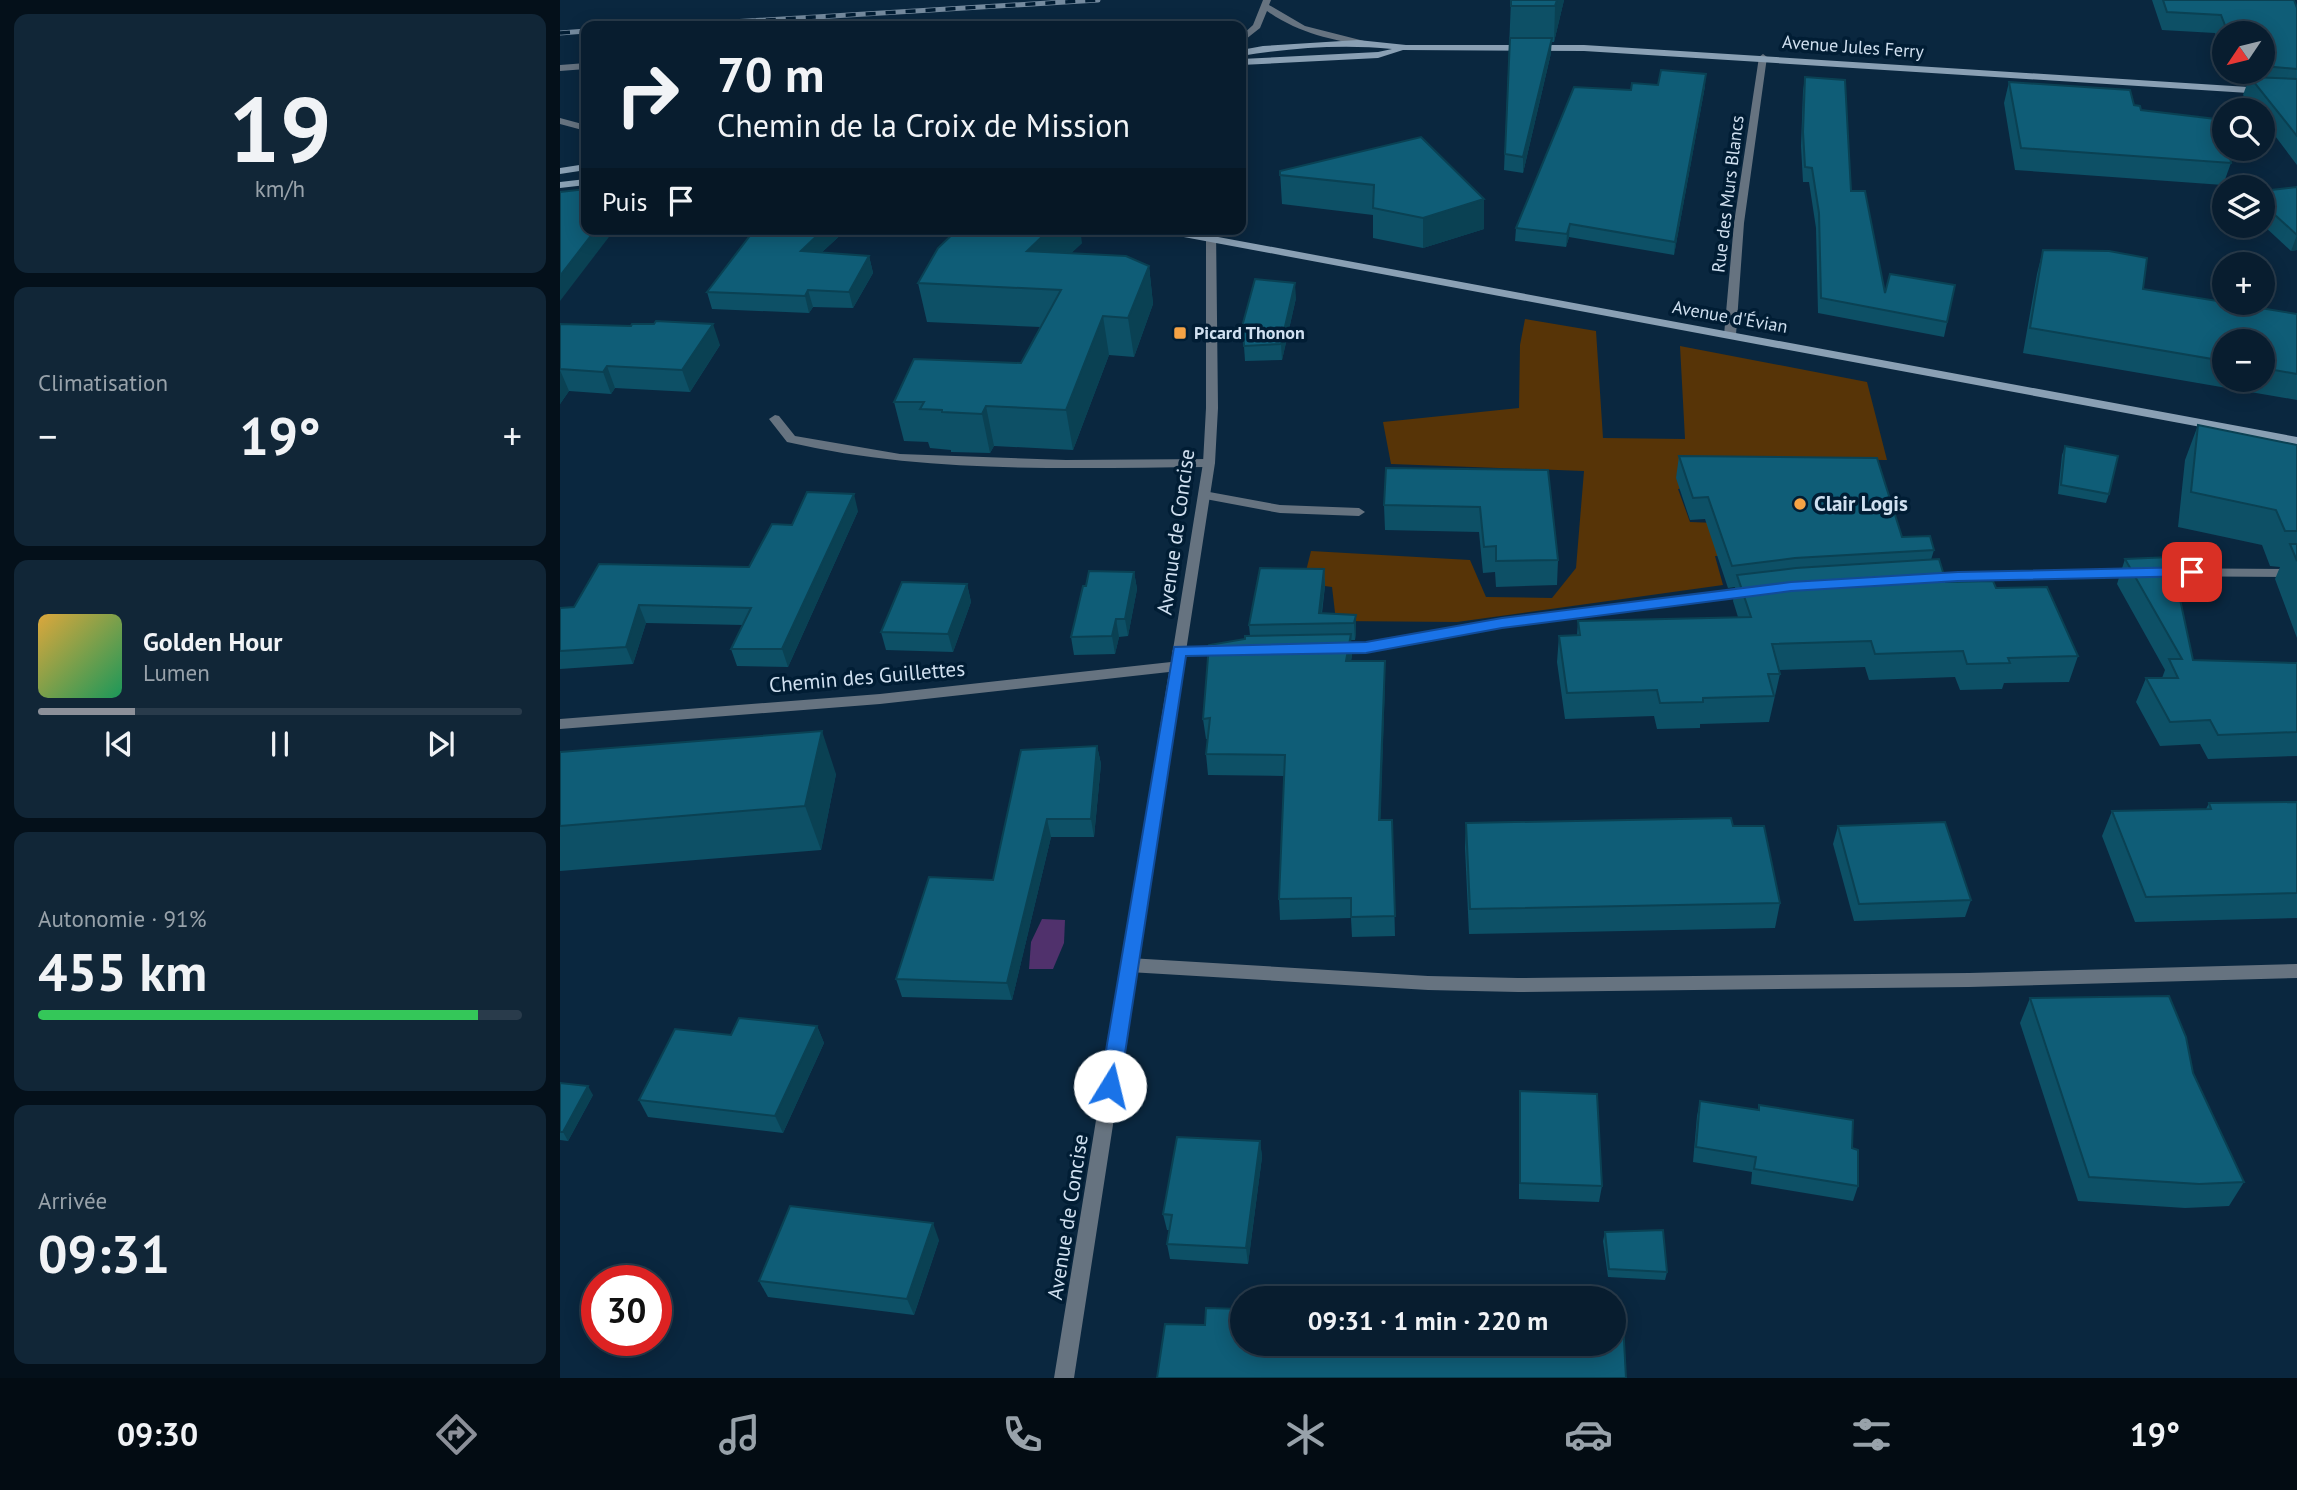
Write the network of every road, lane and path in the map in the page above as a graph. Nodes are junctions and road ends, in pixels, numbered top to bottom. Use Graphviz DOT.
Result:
graph roads {
  1 [pos="1266,3"];
  2 [pos="1246,36"];
  3 [pos="1374,43"];
  4 [pos="1406,48"];
  5 [pos="1246,52"];
  6 [pos="1763,57"];
  7 [pos="1246,61"];
  8 [pos="581,66"];
  9 [pos="560,68"];
  10 [pos="2297,93"];
  11 [pos="560,121"];
  12 [pos="581,127"];
  13 [pos="581,168"];
  14 [pos="560,171"];
  15 [pos="581,183"];
  16 [pos="560,185"];
  17 [pos="1211,235"];
  18 [pos="1216,235"];
  19 [pos="1730,335"];
  20 [pos="775,419"];
  21 [pos="2297,441"];
  22 [pos="1209,463"];
  23 [pos="1204,495"];
  24 [pos="1359,512"];
  25 [pos="2297,573"];
  26 [pos="1917,579"];
  27 [pos="1763,589"];
  28 [pos="1244,650"];
  29 [pos="1321,650"];
  30 [pos="1178,659"];
  31 [pos="560,724"];
  32 [pos="1129,965"];
  33 [pos="2297,971"];
  34 [pos="1063,1378"];
  1 -- 2 [label="street"];
  1 -- 3 [label="street"];
  3 -- 4 [label="street, Avenue Jules Ferry"];
  3 -- 5 [label="street, Avenue Jules Ferry"];
  4 -- 6 [label="street, Avenue Jules Ferry"];
  4 -- 7 [label="street, Avenue Jules Ferry"];
  6 -- 10 [label="street, Avenue Jules Ferry"];
  6 -- 19 [label="street, Rue des Murs Blancs"];
  8 -- 9 [label="street"];
  11 -- 12 [label="street"];
  13 -- 14 [label="street"];
  15 -- 16 [label="street"];
  17 -- 22 [label="street, Avenue de Concise"];
  18 -- 19 [label="street, Avenue d'Évian"];
  19 -- 21 [label="street, Avenue d'Évian"];
  20 -- 22 [label="street"];
  22 -- 23 [label="street, Avenue de Concise"];
  23 -- 24 [label="street"];
  23 -- 30 [label="street, Avenue de Concise"];
  25 -- 26 [label="street"];
  27 -- 29 [label="street"];
  28 -- 30 [label="street, Chemin des Guillettes"];
  30 -- 31 [label="street, Chemin des Guillettes"];
  30 -- 32 [label="street, Avenue de Concise"];
  32 -- 33 [label="street"];
  32 -- 34 [label="street, Avenue de Concise"];
}
